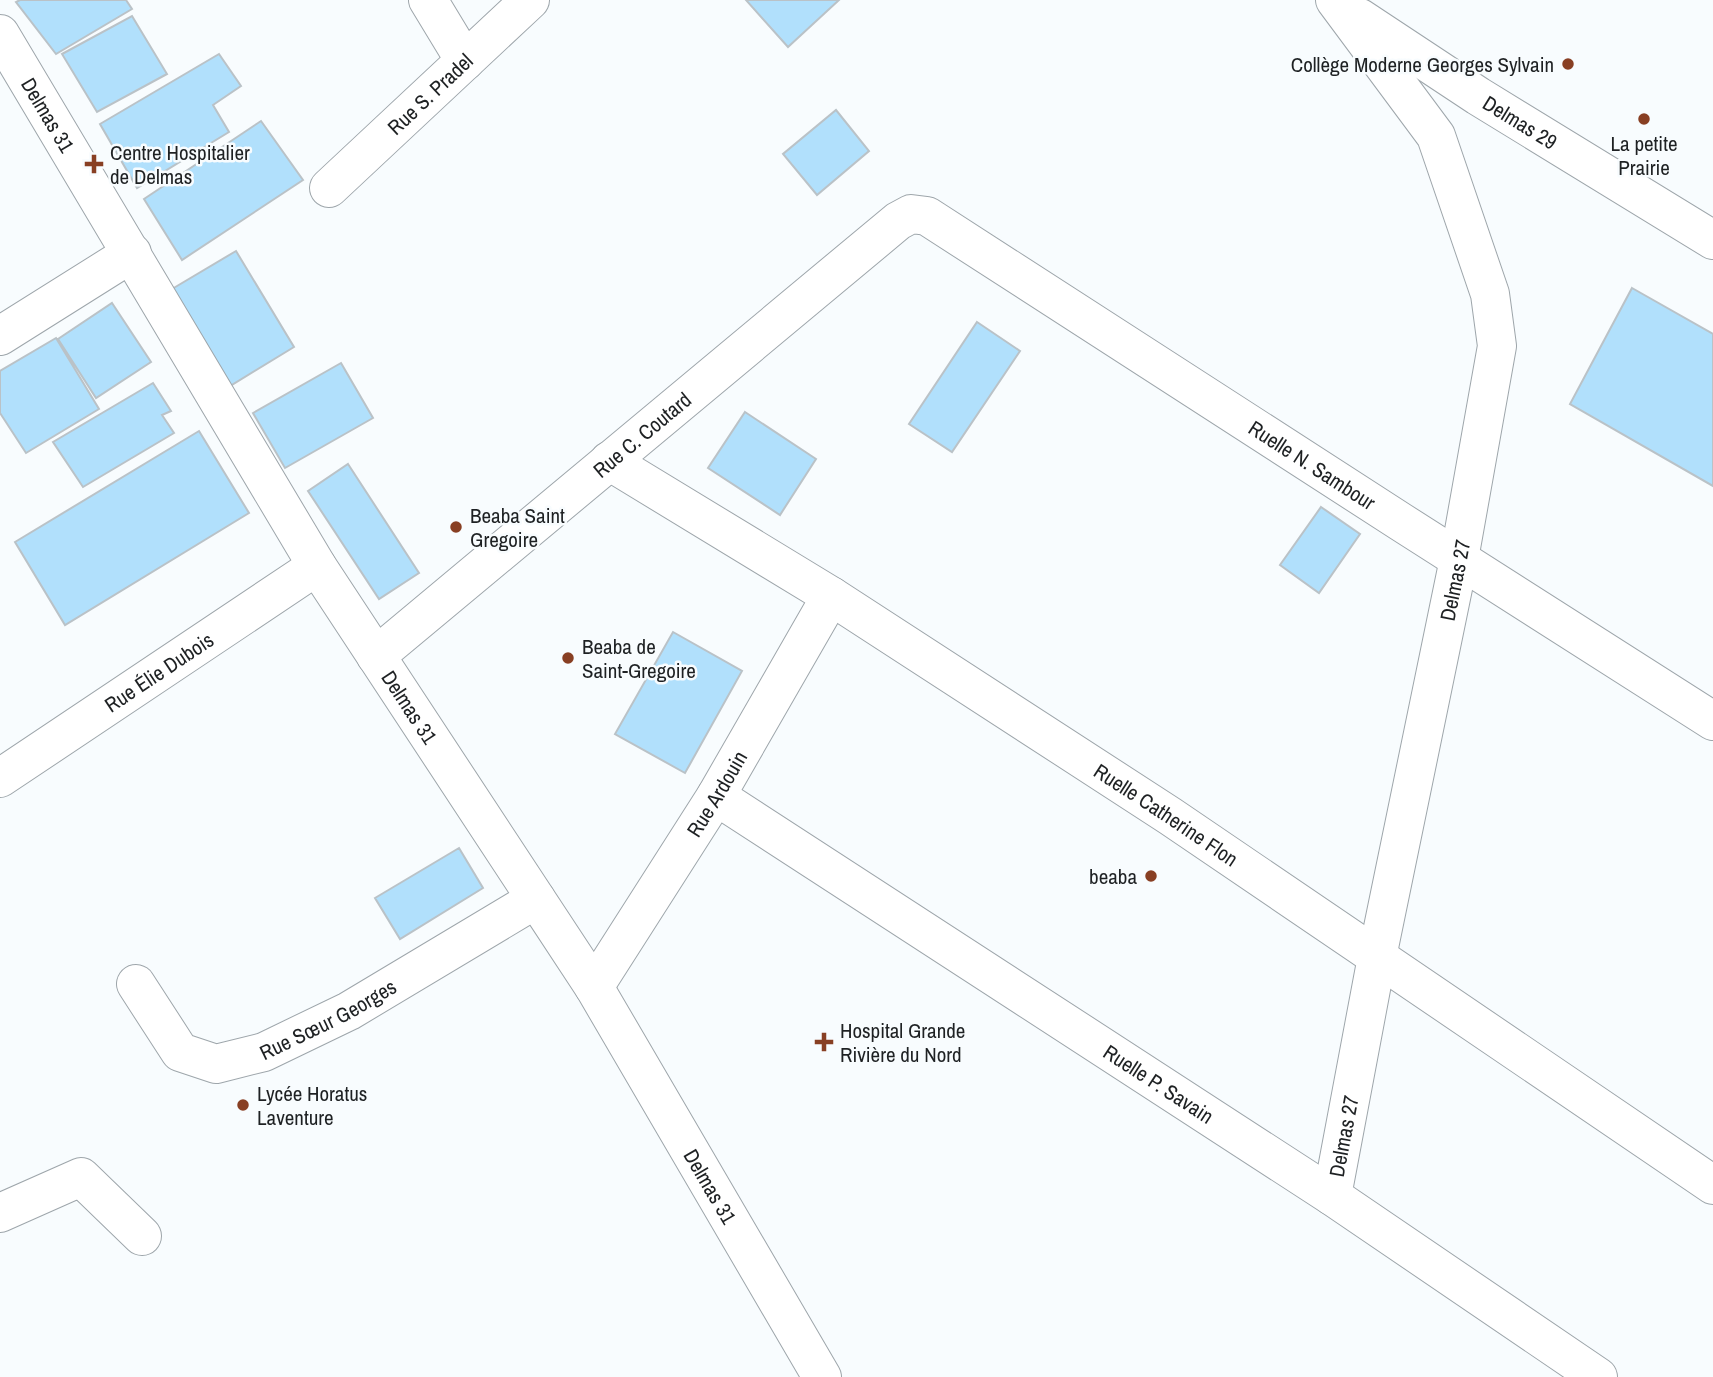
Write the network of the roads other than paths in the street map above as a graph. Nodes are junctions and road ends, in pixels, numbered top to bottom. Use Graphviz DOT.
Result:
graph roads {
  1 [pos="428,0"];
  2 [pos="530,0"];
  3 [pos="1335,1"];
  4 [pos="0,34"];
  5 [pos="465,61"];
  6 [pos="328,188"];
  7 [pos="911,214"];
  8 [pos="1713,240"];
  9 [pos="132,253"];
  10 [pos="0,336"];
  11 [pos="609,461"];
  12 [pos="1459,559"];
  13 [pos="317,566"];
  14 [pos="831,596"];
  15 [pos="376,656"];
  16 [pos="1713,721"];
  17 [pos="0,778"];
  18 [pos="716,796"];
  19 [pos="536,899"];
  20 [pos="1377,957"];
  21 [pos="136,984"];
  22 [pos="594,987"];
  23 [pos="1713,1185"];
  24 [pos="1332,1196"];
  25 [pos="0,1213"];
  26 [pos="142,1236"];
  27 [pos="822,1377"];
  28 [pos="1598,1377"];
  1 -- 5 [label="street"];
  2 -- 5 [label="street, Rue S. Pradel"];
  3 -- 8 [label="street, Delmas 29"];
  3 -- 12 [label="street, Delmas 27"];
  4 -- 9 [label="street, Delmas 31"];
  5 -- 6 [label="street, Rue S. Pradel"];
  7 -- 11 [label="street, Rue C. Coutard"];
  7 -- 12 [label="street, Ruelle N. Sambour"];
  9 -- 10 [label="street"];
  9 -- 13 [label="street, Delmas 31"];
  11 -- 14 [label="street, Ruelle Catherine Flon"];
  11 -- 15 [label="street, Rue C. Coutard"];
  12 -- 16 [label="street, Ruelle N. Sambour"];
  12 -- 20 [label="street, Delmas 27"];
  13 -- 15 [label="street, Delmas 31"];
  13 -- 17 [label="street, Rue Élie Dubois"];
  14 -- 18 [label="street, Rue Ardouin"];
  14 -- 20 [label="street, Ruelle Catherine Flon"];
  15 -- 19 [label="street, Delmas 31"];
  18 -- 22 [label="street, Rue Ardouin"];
  18 -- 24 [label="street, Ruelle P. Savain"];
  19 -- 21 [label="street, Rue Sœur Georges"];
  19 -- 22 [label="street, Delmas 31"];
  20 -- 23 [label="street, Ruelle Catherine Flon"];
  20 -- 24 [label="street, Delmas 27"];
  22 -- 27 [label="street, Delmas 31"];
  24 -- 28 [label="street, Ruelle P. Savain"];
  25 -- 26 [label="street"];
}
